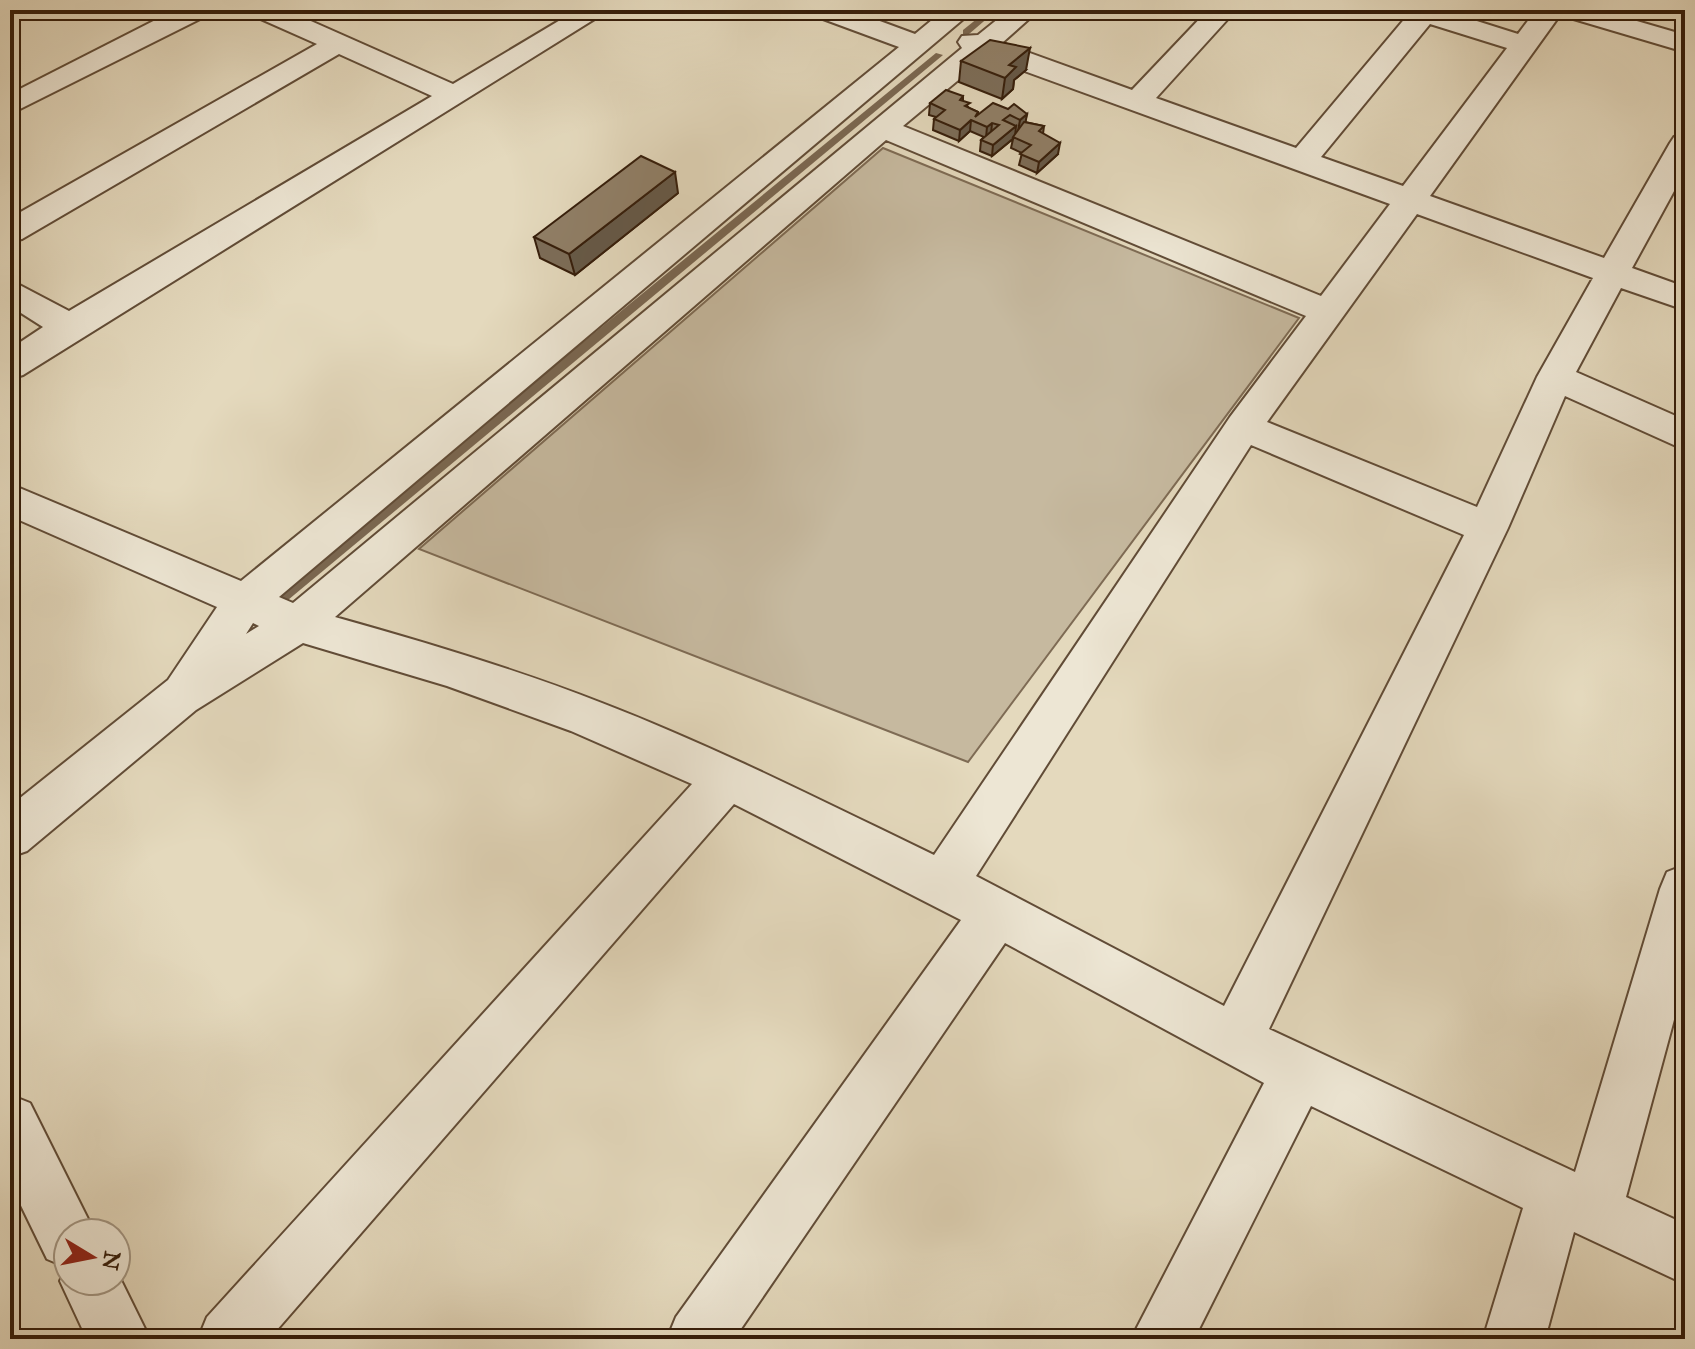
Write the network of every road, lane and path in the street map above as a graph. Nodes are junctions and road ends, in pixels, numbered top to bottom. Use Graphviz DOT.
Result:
graph roads {
  1 [pos="145,10"];
  2 [pos="196,10"];
  3 [pos="264,10"];
  4 [pos="545,10"];
  5 [pos="825,10"];
  6 [pos="1026,10"];
  7 [pos="1223,10"];
  8 [pos="1550,10"];
  9 [pos="1570,10"];
  10 [pos="1419,12"];
  11 [pos="586,16"];
  12 [pos="939,28"];
  13 [pos="338,43"];
  14 [pos="1522,44"];
  15 [pos="1685,44"];
  16 [pos="982,46"];
  17 [pos="123,47"];
  18 [pos="454,95"];
  19 [pos="1138,101"];
  20 [pos="10,105"];
  21 [pos="882,128"];
  22 [pos="1302,161"];
  23 [pos="1679,167"];
  24 [pos="1409,200"];
  25 [pos="10,232"];
  26 [pos="1615,274"];
  27 [pos="10,291"];
  28 [pos="1685,299"];
  29 [pos="1327,311"];
  30 [pos="69,327"];
  31 [pos="10,366"];
  32 [pos="1555,377"];
  33 [pos="1243,427"];
  34 [pos="1685,436"];
  35 [pos="10,499"];
  36 [pos="1488,528"];
  37 [pos="244,602"];
  38 [pos="298,624"];
  39 [pos="180,696"];
  40 [pos="728,778"];
  41 [pos="10,835"];
  42 [pos="942,886"];
  43 [pos="1685,889"];
  44 [pos="997,912"];
  45 [pos="1235,1041"];
  46 [pos="1299,1073"];
  47 [pos="10,1123"];
  48 [pos="1575,1202"];
  49 [pos="57,1217"];
  50 [pos="1685,1255"];
  51 [pos="98,1297"];
  52 [pos="119,1339"];
  53 [pos="229,1339"];
  54 [pos="698,1339"];
  55 [pos="1162,1339"];
  56 [pos="1514,1339"];
  1 -- 17 [label="street"];
  2 -- 17 [label="street"];
  3 -- 13 [label="street"];
  4 -- 11 [label="street"];
  5 -- 12 [label="street"];
  6 -- 16 [label="street"];
  7 -- 19 [label="street"];
  8 -- 14 [label="street"];
  9 -- 15 [label="street"];
  10 -- 14 [label="street"];
  10 -- 22 [label="street"];
  11 -- 18 [label="street"];
  12 -- 16 [label="street"];
  12 -- 37 [label="street"];
  13 -- 18 [label="street"];
  13 -- 25 [label="street"];
  14 -- 24 [label="street"];
  16 -- 19 [label="street"];
  16 -- 21 [label="street"];
  17 -- 20 [label="street"];
  18 -- 30 [label="street"];
  19 -- 22 [label="street"];
  21 -- 29 [label="street"];
  21 -- 38 [label="street"];
  22 -- 24 [label="street"];
  23 -- 26 [label="street"];
  24 -- 26 [label="street"];
  24 -- 29 [label="street"];
  26 -- 28 [label="street"];
  26 -- 32 [label="street"];
  27 -- 30 [label="street"];
  29 -- 33 [label="street"];
  30 -- 31 [label="street"];
  32 -- 34 [label="street"];
  32 -- 36 [label="street"];
  33 -- 36 [label="street"];
  33 -- 42 [label="street"];
  35 -- 37 [label="street"];
  36 -- 45 [label="street"];
  37 -- 38 [label="street"];
  37 -- 39 [label="street"];
  38 -- 39 [label="street"];
  38 -- 40 [label="street"];
  39 -- 41 [label="street"];
  40 -- 42 [label="street"];
  40 -- 53 [label="street"];
  42 -- 44 [label="street"];
  43 -- 48 [label="street"];
  44 -- 45 [label="street"];
  44 -- 54 [label="street"];
  45 -- 46 [label="street"];
  46 -- 48 [label="street"];
  46 -- 55 [label="street"];
  47 -- 49 [label="street"];
  48 -- 50 [label="street"];
  48 -- 56 [label="street"];
  51 -- 52 [label="street"];
}
